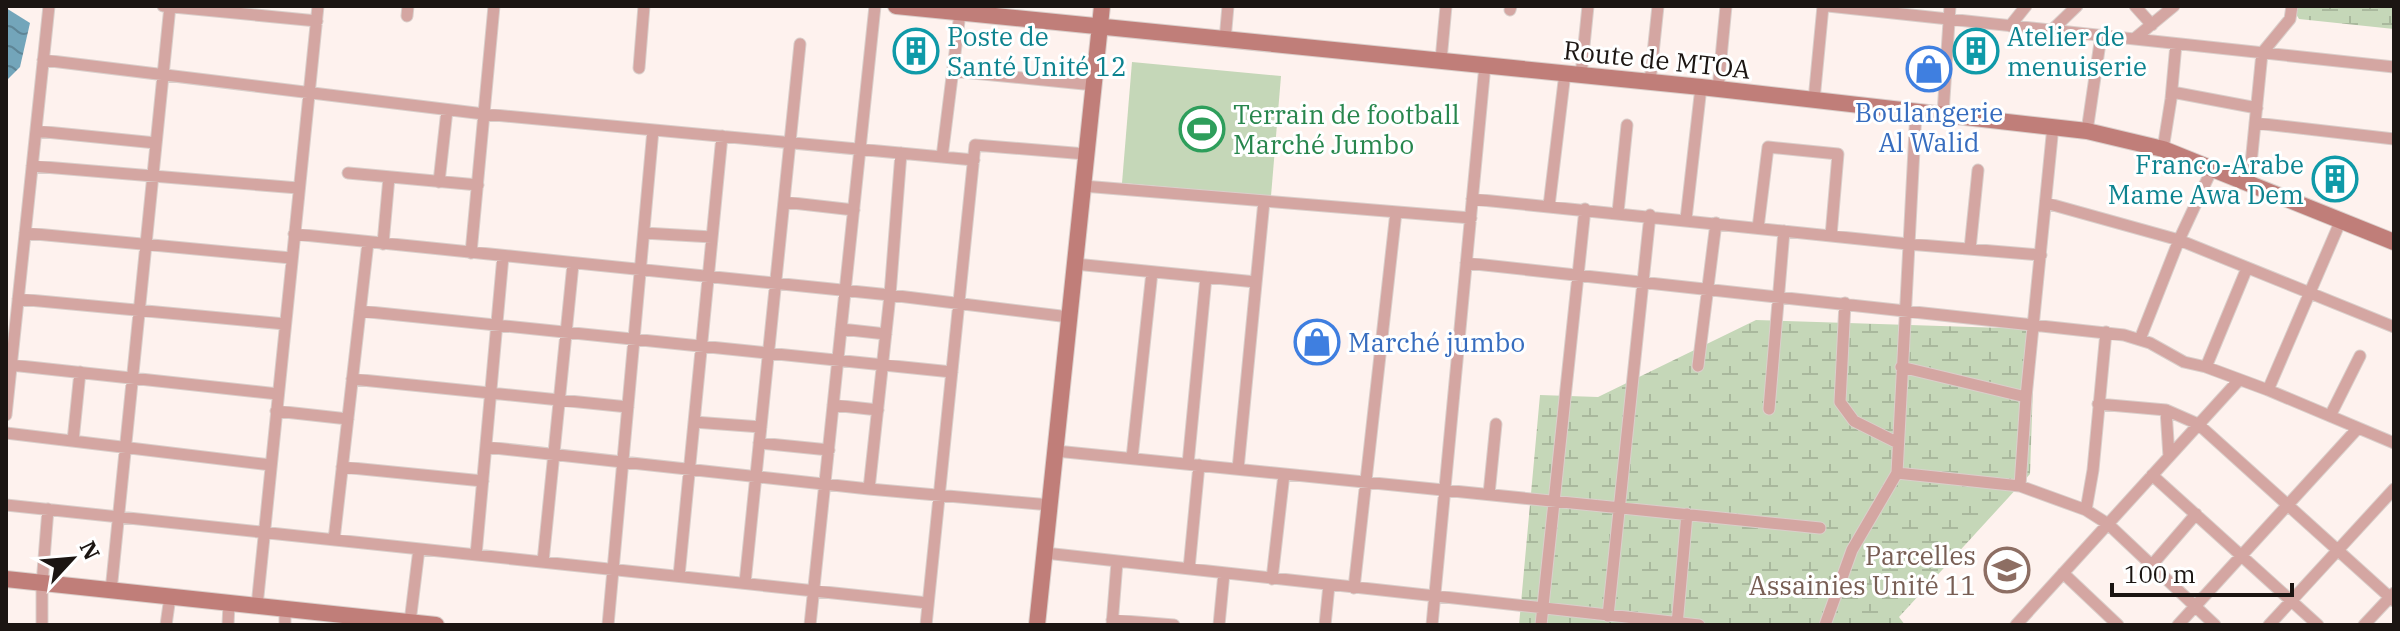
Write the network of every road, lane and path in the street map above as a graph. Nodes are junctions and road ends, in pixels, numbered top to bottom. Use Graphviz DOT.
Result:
graph roads {
  1 [pos="49,6"];
  2 [pos="163,6"];
  3 [pos="170,6"];
  4 [pos="318,6"];
  5 [pos="494,6"];
  6 [pos="644,6"];
  7 [pos="875,6"];
  8 [pos="896,6"];
  9 [pos="1102,6"];
  10 [pos="1228,6"];
  11 [pos="1446,6"];
  12 [pos="1588,6"];
  13 [pos="1658,6"];
  14 [pos="1726,6"];
  15 [pos="1825,6"];
  16 [pos="1950,6"];
  17 [pos="2026,6"];
  18 [pos="2077,6"];
  19 [pos="2135,6"];
  20 [pos="2174,6"];
  21 [pos="2292,6"];
  22 [pos="1897,10"];
  23 [pos="960,13"];
  24 [pos="1949,19"];
  25 [pos="317,21"];
  26 [pos="2152,25"];
  27 [pos="2010,26"];
  28 [pos="1100,28"];
  29 [pos="2052,30"];
  30 [pos="2101,36"];
  31 [pos="2134,39"];
  32 [pos="1225,40"];
  33 [pos="800,44"];
  34 [pos="2176,44"];
  35 [pos="2262,53"];
  36 [pos="43,60"];
  37 [pos="1441,60"];
  38 [pos="1485,65"];
  39 [pos="2394,67"];
  40 [pos="639,68"];
  41 [pos="952,71"];
  42 [pos="1573,74"];
  43 [pos="163,75"];
  44 [pos="1650,82"];
  45 [pos="1094,85"];
  46 [pos="1710,88"];
  47 [pos="2172,92"];
  48 [pos="310,93"];
  49 [pos="1814,100"];
  50 [pos="2257,108"];
  51 [pos="447,110"];
  52 [pos="1916,111"];
  53 [pos="484,114"];
  54 [pos="1943,114"];
  55 [pos="2255,123"];
  56 [pos="1627,125"];
  57 [pos="2053,126"];
  58 [pos="653,130"];
  59 [pos="36,131"];
  60 [pos="2087,131"];
  61 [pos="722,136"];
  62 [pos="2394,139"];
  63 [pos="156,143"];
  64 [pos="790,143"];
  65 [pos="860,149"];
  66 [pos="2163,149"];
  67 [pos="901,153"];
  68 [pos="1086,154"];
  69 [pos="942,157"];
  70 [pos="974,160"];
  71 [pos="32,166"];
  72 [pos="2212,169"];
  73 [pos="1978,170"];
  74 [pos="348,173"];
  75 [pos="153,176"];
  76 [pos="389,177"];
  77 [pos="439,182"];
  78 [pos="2249,184"];
  79 [pos="478,185"];
  80 [pos="1083,186"];
  81 [pos="298,188"];
  82 [pos="1472,199"];
  83 [pos="1264,201"];
  84 [pos="784,202"];
  85 [pos="2046,203"];
  86 [pos="1549,206"];
  87 [pos="1585,209"];
  88 [pos="854,210"];
  89 [pos="1396,212"];
  90 [pos="1618,212"];
  91 [pos="1650,215"];
  92 [pos="1471,218"];
  93 [pos="1686,219"];
  94 [pos="2341,220"];
  95 [pos="1716,223"];
  96 [pos="1758,228"];
  97 [pos="1784,231"];
  98 [pos="25,233"];
  99 [pos="644,233"];
  100 [pos="294,234"];
  101 [pos="1831,236"];
  102 [pos="712,237"];
  103 [pos="2393,238"];
  104 [pos="2179,240"];
  105 [pos="368,242"];
  106 [pos="146,244"];
  107 [pos="383,244"];
  108 [pos="1908,244"];
  109 [pos="1970,249"];
  110 [pos="471,253"];
  111 [pos="2041,255"];
  112 [pos="503,256"];
  113 [pos="291,258"];
  114 [pos="1466,263"];
  115 [pos="573,264"];
  116 [pos="1075,264"];
  117 [pos="2247,268"];
  118 [pos="640,271"];
  119 [pos="1152,272"];
  120 [pos="1578,275"];
  121 [pos="1206,277"];
  122 [pos="708,278"];
  123 [pos="1256,282"];
  124 [pos="1643,282"];
  125 [pos="775,286"];
  126 [pos="1709,289"];
  127 [pos="845,292"];
  128 [pos="2310,294"];
  129 [pos="890,295"];
  130 [pos="1778,296"];
  131 [pos="18,299"];
  132 [pos="1845,303"];
  133 [pos="959,304"];
  134 [pos="139,310"];
  135 [pos="1904,310"];
  136 [pos="360,311"];
  137 [pos="1069,317"];
  138 [pos="285,324"];
  139 [pos="2033,324"];
  140 [pos="497,325"];
  141 [pos="2394,327"];
  142 [pos="841,329"];
  143 [pos="2106,332"];
  144 [pos="566,333"];
  145 [pos="886,334"];
  146 [pos="10,339"];
  147 [pos="2140,339"];
  148 [pos="634,340"];
  149 [pos="702,346"];
  150 [pos="768,353"];
  151 [pos="2360,356"];
  152 [pos="838,361"];
  153 [pos="11,365"];
  154 [pos="883,365"];
  155 [pos="1698,366"];
  156 [pos="1901,367"];
  157 [pos="2206,367"];
  158 [pos="80,372"];
  159 [pos="952,372"];
  160 [pos="133,378"];
  161 [pos="352,379"];
  162 [pos="2239,380"];
  163 [pos="2268,390"];
  164 [pos="491,393"];
  165 [pos="278,394"];
  166 [pos="2026,397"];
  167 [pos="559,400"];
  168 [pos="2098,404"];
  169 [pos="833,405"];
  170 [pos="628,407"];
  171 [pos="1769,409"];
  172 [pos="878,410"];
  173 [pos="2166,410"];
  174 [pos="276,411"];
  175 [pos="6,415"];
  176 [pos="2330,416"];
  177 [pos="348,419"];
  178 [pos="694,422"];
  179 [pos="1496,424"];
  180 [pos="2198,424"];
  181 [pos="761,427"];
  182 [pos="2358,428"];
  183 [pos="6,433"];
  184 [pos="73,441"];
  185 [pos="759,443"];
  186 [pos="1898,443"];
  187 [pos="2394,443"];
  188 [pos="126,447"];
  189 [pos="486,447"];
  190 [pos="829,450"];
  191 [pos="1056,451"];
  192 [pos="554,455"];
  193 [pos="2169,457"];
  194 [pos="1132,458"];
  195 [pos="623,462"];
  196 [pos="1193,464"];
  197 [pos="271,465"];
  198 [pos="342,467"];
  199 [pos="689,469"];
  200 [pos="1238,469"];
  201 [pos="1897,473"];
  202 [pos="1284,474"];
  203 [pos="2152,475"];
  204 [pos="756,476"];
  205 [pos="483,481"];
  206 [pos="1366,482"];
  207 [pos="825,484"];
  208 [pos="2020,486"];
  209 [pos="869,489"];
  210 [pos="2394,489"];
  211 [pos="1445,490"];
  212 [pos="1489,494"];
  213 [pos="939,495"];
  214 [pos="1554,501"];
  215 [pos="6,505"];
  216 [pos="1050,505"];
  217 [pos="2288,505"];
  218 [pos="1619,507"];
  219 [pos="48,509"];
  220 [pos="2086,510"];
  221 [pos="1687,514"];
  222 [pos="2196,514"];
  223 [pos="118,517"];
  224 [pos="2108,524"];
  225 [pos="1820,528"];
  226 [pos="264,532"];
  227 [pos="334,540"];
  228 [pos="419,549"];
  229 [pos="2338,551"];
  230 [pos="1045,553"];
  231 [pos="476,555"];
  232 [pos="2242,556"];
  233 [pos="543,562"];
  234 [pos="1117,562"];
  235 [pos="2151,566"];
  236 [pos="613,569"];
  237 [pos="1189,569"];
  238 [pos="1224,573"];
  239 [pos="2063,573"];
  240 [pos="679,576"];
  241 [pos="6,579"];
  242 [pos="1272,579"];
  243 [pos="745,583"];
  244 [pos="42,584"];
  245 [pos="1329,585"];
  246 [pos="1354,588"];
  247 [pos="111,591"];
  248 [pos="814,591"];
  249 [pos="1435,596"];
  250 [pos="170,597"];
  251 [pos="2393,597"];
  252 [pos="2291,601"];
  253 [pos="229,603"];
  254 [pos="928,603"];
  255 [pos="257,606"];
  256 [pos="2195,607"];
  257 [pos="1543,608"];
  258 [pos="1608,616"];
  259 [pos="285,617"];
  260 [pos="364,621"];
  261 [pos="410,622"];
  262 [pos="1112,622"];
  263 [pos="1677,624"];
  264 [pos="42,625"];
  265 [pos="166,625"];
  266 [pos="228,625"];
  267 [pos="436,625"];
  268 [pos="608,625"];
  269 [pos="810,625"];
  270 [pos="926,625"];
  271 [pos="1037,625"];
  272 [pos="1174,625"];
  273 [pos="1219,625"];
  274 [pos="1325,625"];
  275 [pos="1432,625"];
  276 [pos="1541,625"];
  277 [pos="1699,625"];
  278 [pos="1825,625"];
  279 [pos="2016,625"];
  280 [pos="2118,625"];
  281 [pos="2178,625"];
  282 [pos="2215,625"];
  283 [pos="2269,625"];
  284 [pos="2318,625"];
  285 [pos="2364,625"];
  1 -- 36 [label="street"];
  2 -- 3 [label="street"];
  3 -- 25 [label="street"];
  3 -- 43 [label="street"];
  4 -- 25 [label="street"];
  5 -- 53 [label="street"];
  6 -- 40 [label="street"];
  7 -- 65 [label="street"];
  8 -- 23 [label="street, Route de MTOA"];
  9 -- 28 [label="street"];
  10 -- 32 [label="street"];
  11 -- 37 [label="street"];
  12 -- 42 [label="street"];
  13 -- 44 [label="street"];
  14 -- 46 [label="street"];
  15 -- 22 [label="street"];
  15 -- 49 [label="street"];
  16 -- 24 [label="street"];
  17 -- 27 [label="street"];
  18 -- 29 [label="street"];
  19 -- 26 [label="street"];
  20 -- 26 [label="street"];
  21 -- 35 [label="street"];
  22 -- 24 [label="street"];
  23 -- 28 [label="street, Route de MTOA"];
  23 -- 41 [label="street"];
  24 -- 27 [label="street"];
  24 -- 54 [label="street"];
  25 -- 48 [label="street"];
  26 -- 31 [label="street"];
  27 -- 29 [label="street"];
  28 -- 32 [label="street, Route de MTOA"];
  28 -- 45 [label="street"];
  29 -- 30 [label="street"];
  30 -- 31 [label="street"];
  30 -- 60 [label="street"];
  31 -- 34 [label="street"];
  32 -- 37 [label="street, Route de MTOA"];
  33 -- 64 [label="street"];
  34 -- 35 [label="street"];
  34 -- 47 [label="street"];
  35 -- 39 [label="street"];
  35 -- 50 [label="street"];
  36 -- 43 [label="street"];
  36 -- 59 [label="street"];
  37 -- 38 [label="street, Route de MTOA"];
  38 -- 42 [label="street, Route de MTOA"];
  38 -- 82 [label="street"];
  41 -- 45 [label="street"];
  41 -- 69 [label="street"];
  42 -- 44 [label="street, Route de MTOA"];
  42 -- 86 [label="street"];
  43 -- 48 [label="street"];
  43 -- 63 [label="street"];
  44 -- 46 [label="street, Route de MTOA"];
  45 -- 68 [label="street"];
  46 -- 49 [label="street, Route de MTOA"];
  46 -- 93 [label="street"];
  47 -- 50 [label="street"];
  47 -- 66 [label="street"];
  48 -- 51 [label="street"];
  48 -- 81 [label="street"];
  49 -- 52 [label="street, Route de MTOA"];
  50 -- 55 [label="street"];
  51 -- 53 [label="street"];
  51 -- 77 [label="street"];
  52 -- 54 [label="street, Route de MTOA"];
  52 -- 108 [label="street"];
  53 -- 58 [label="street"];
  53 -- 79 [label="street"];
  54 -- 57 [label="street, Route de MTOA"];
  55 -- 62 [label="street"];
  55 -- 78 [label="street"];
  56 -- 90 [label="street"];
  57 -- 60 [label="street, Route de MTOA"];
  57 -- 85 [label="street"];
  58 -- 61 [label="street"];
  58 -- 99 [label="street"];
  59 -- 63 [label="street"];
  59 -- 71 [label="street"];
  60 -- 66 [label="street, Route de MTOA"];
  61 -- 64 [label="street"];
  61 -- 102 [label="street"];
  63 -- 75 [label="street"];
  64 -- 65 [label="street"];
  64 -- 84 [label="street"];
  65 -- 67 [label="street"];
  65 -- 88 [label="street"];
  66 -- 72 [label="street, Route de MTOA"];
  67 -- 69 [label="street"];
  67 -- 129 [label="street"];
  68 -- 70 [label="street"];
  68 -- 80 [label="street"];
  69 -- 70 [label="street"];
  70 -- 133 [label="street"];
  71 -- 75 [label="street"];
  71 -- 98 [label="street"];
  72 -- 78 [label="street, Route de MTOA"];
  72 -- 104 [label="street"];
  73 -- 109 [label="street"];
  74 -- 76 [label="street"];
  75 -- 81 [label="street"];
  75 -- 106 [label="street"];
  76 -- 77 [label="street"];
  76 -- 107 [label="street"];
  77 -- 79 [label="street"];
  78 -- 94 [label="street, Route de MTOA"];
  79 -- 110 [label="street"];
  80 -- 83 [label="street"];
  80 -- 116 [label="street"];
  81 -- 100 [label="street"];
  82 -- 86 [label="street"];
  82 -- 92 [label="street"];
  83 -- 89 [label="street"];
  83 -- 123 [label="street"];
  84 -- 88 [label="street"];
  84 -- 125 [label="street"];
  85 -- 104 [label="street"];
  85 -- 111 [label="street"];
  86 -- 87 [label="street"];
  87 -- 90 [label="street"];
  87 -- 120 [label="street"];
  88 -- 127 [label="street"];
  89 -- 92 [label="street"];
  89 -- 206 [label="street"];
  90 -- 91 [label="street"];
  91 -- 93 [label="street"];
  91 -- 124 [label="street"];
  92 -- 114 [label="street"];
  93 -- 95 [label="street"];
  94 -- 103 [label="street, Route de MTOA"];
  94 -- 128 [label="street"];
  95 -- 96 [label="street"];
  95 -- 126 [label="street"];
  96 -- 97 [label="street"];
  96 -- 101 [label="street"];
  97 -- 101 [label="street"];
  97 -- 130 [label="street"];
  98 -- 106 [label="street"];
  98 -- 131 [label="street"];
  99 -- 102 [label="street"];
  99 -- 118 [label="street"];
  100 -- 105 [label="street"];
  100 -- 113 [label="street"];
  101 -- 108 [label="street"];
  102 -- 122 [label="street"];
  104 -- 117 [label="street"];
  104 -- 147 [label="street"];
  105 -- 107 [label="street"];
  105 -- 136 [label="street"];
  106 -- 113 [label="street"];
  106 -- 134 [label="street"];
  107 -- 110 [label="street"];
  108 -- 109 [label="street"];
  108 -- 135 [label="street"];
  109 -- 111 [label="street"];
  110 -- 112 [label="street"];
  111 -- 139 [label="street"];
  112 -- 115 [label="street"];
  112 -- 140 [label="street"];
  113 -- 138 [label="street"];
  114 -- 120 [label="street"];
  114 -- 211 [label="street"];
  115 -- 118 [label="street"];
  115 -- 144 [label="street"];
  116 -- 119 [label="street"];
  116 -- 137 [label="street"];
  117 -- 128 [label="street"];
  117 -- 157 [label="street"];
  118 -- 122 [label="street"];
  118 -- 148 [label="street"];
  119 -- 121 [label="street"];
  119 -- 194 [label="street"];
  120 -- 124 [label="street"];
  120 -- 214 [label="street"];
  121 -- 123 [label="street"];
  121 -- 196 [label="street"];
  122 -- 125 [label="street"];
  122 -- 149 [label="street"];
  123 -- 200 [label="street"];
  124 -- 126 [label="street"];
  124 -- 218 [label="street"];
  125 -- 127 [label="street"];
  125 -- 150 [label="street"];
  126 -- 130 [label="street"];
  126 -- 155 [label="street"];
  127 -- 129 [label="street"];
  127 -- 142 [label="street"];
  128 -- 141 [label="street"];
  128 -- 163 [label="street"];
  129 -- 133 [label="street"];
  129 -- 145 [label="street"];
  130 -- 132 [label="street"];
  130 -- 171 [label="street"];
  131 -- 134 [label="street"];
  131 -- 146 [label="street"];
  132 -- 135 [label="street"];
  132 -- 186 [label="street"];
  133 -- 137 [label="street"];
  133 -- 159 [label="street"];
  134 -- 138 [label="street"];
  134 -- 160 [label="street"];
  135 -- 139 [label="street"];
  135 -- 156 [label="street"];
  136 -- 140 [label="street"];
  136 -- 161 [label="street"];
  137 -- 191 [label="street"];
  138 -- 165 [label="street"];
  139 -- 143 [label="street"];
  139 -- 166 [label="street"];
  140 -- 144 [label="street"];
  140 -- 164 [label="street"];
  142 -- 145 [label="street"];
  142 -- 152 [label="street"];
  143 -- 147 [label="street"];
  143 -- 168 [label="street"];
  144 -- 148 [label="street"];
  144 -- 167 [label="street"];
  145 -- 154 [label="street"];
  146 -- 153 [label="street"];
  147 -- 157 [label="street"];
  148 -- 149 [label="street"];
  148 -- 170 [label="street"];
  149 -- 150 [label="street"];
  149 -- 178 [label="street"];
  150 -- 152 [label="street"];
  150 -- 181 [label="street"];
  151 -- 176 [label="street"];
  152 -- 154 [label="street"];
  152 -- 169 [label="street"];
  153 -- 158 [label="street"];
  153 -- 175 [label="street"];
  154 -- 159 [label="street"];
  154 -- 172 [label="street"];
  156 -- 166 [label="street"];
  156 -- 186 [label="street"];
  157 -- 162 [label="street"];
  158 -- 160 [label="street"];
  158 -- 184 [label="street"];
  159 -- 213 [label="street"];
  160 -- 165 [label="street"];
  160 -- 188 [label="street"];
  161 -- 164 [label="street"];
  161 -- 177 [label="street"];
  162 -- 163 [label="street"];
  162 -- 180 [label="street"];
  163 -- 176 [label="street"];
  164 -- 167 [label="street"];
  164 -- 189 [label="street"];
  165 -- 174 [label="street"];
  166 -- 208 [label="street"];
  167 -- 170 [label="street"];
  167 -- 192 [label="street"];
  168 -- 173 [label="street"];
  168 -- 220 [label="street"];
  169 -- 172 [label="street"];
  169 -- 190 [label="street"];
  170 -- 195 [label="street"];
  172 -- 209 [label="street"];
  173 -- 180 [label="street"];
  173 -- 193 [label="street"];
  174 -- 177 [label="street"];
  174 -- 197 [label="street"];
  176 -- 182 [label="street"];
  177 -- 198 [label="street"];
  178 -- 181 [label="street"];
  178 -- 199 [label="street"];
  179 -- 212 [label="street"];
  180 -- 193 [label="street"];
  180 -- 217 [label="street"];
  181 -- 185 [label="street"];
  182 -- 187 [label="street"];
  182 -- 217 [label="street"];
  183 -- 184 [label="street"];
  184 -- 188 [label="street"];
  185 -- 190 [label="street"];
  185 -- 204 [label="street"];
  186 -- 201 [label="street"];
  188 -- 197 [label="street"];
  188 -- 223 [label="street"];
  189 -- 192 [label="street"];
  189 -- 205 [label="street"];
  190 -- 207 [label="street"];
  191 -- 194 [label="street"];
  191 -- 216 [label="street"];
  192 -- 195 [label="street"];
  192 -- 233 [label="street"];
  193 -- 203 [label="street"];
  194 -- 196 [label="street"];
  195 -- 199 [label="street"];
  195 -- 236 [label="street"];
  196 -- 200 [label="street"];
  196 -- 237 [label="street"];
  197 -- 226 [label="street"];
  198 -- 205 [label="street"];
  198 -- 227 [label="street"];
  199 -- 204 [label="street"];
  199 -- 240 [label="street"];
  200 -- 202 [label="street"];
  201 -- 208 [label="street"];
  201 -- 278 [label="street"];
  202 -- 206 [label="street"];
  202 -- 242 [label="street"];
  203 -- 222 [label="street"];
  203 -- 224 [label="street"];
  204 -- 207 [label="street"];
  204 -- 243 [label="street"];
  205 -- 231 [label="street"];
  206 -- 211 [label="street"];
  206 -- 246 [label="street"];
  207 -- 209 [label="street"];
  207 -- 248 [label="street"];
  208 -- 220 [label="street"];
  209 -- 213 [label="street"];
  210 -- 229 [label="street"];
  211 -- 212 [label="street"];
  211 -- 249 [label="street"];
  212 -- 214 [label="street"];
  213 -- 216 [label="street"];
  213 -- 254 [label="street"];
  214 -- 218 [label="street"];
  214 -- 257 [label="street"];
  215 -- 219 [label="street"];
  216 -- 230 [label="street"];
  217 -- 229 [label="street"];
  217 -- 232 [label="street"];
  218 -- 221 [label="street"];
  218 -- 258 [label="street"];
  219 -- 223 [label="street"];
  219 -- 244 [label="street"];
  220 -- 224 [label="street"];
  221 -- 225 [label="street"];
  221 -- 263 [label="street"];
  222 -- 232 [label="street"];
  222 -- 235 [label="street"];
  223 -- 226 [label="street"];
  223 -- 247 [label="street"];
  224 -- 235 [label="street"];
  224 -- 239 [label="street"];
  226 -- 227 [label="street"];
  226 -- 255 [label="street"];
  227 -- 228 [label="street"];
  228 -- 231 [label="street"];
  228 -- 261 [label="street"];
  229 -- 251 [label="street"];
  229 -- 252 [label="street"];
  230 -- 234 [label="street"];
  230 -- 271 [label="street"];
  231 -- 233 [label="street"];
  232 -- 252 [label="street"];
  232 -- 256 [label="street"];
  233 -- 236 [label="street"];
  234 -- 237 [label="street"];
  234 -- 262 [label="street"];
  235 -- 256 [label="street"];
  236 -- 240 [label="street"];
  236 -- 268 [label="street"];
  237 -- 238 [label="street"];
  238 -- 242 [label="street"];
  238 -- 273 [label="street"];
  239 -- 279 [label="street"];
  239 -- 280 [label="street"];
  240 -- 243 [label="street"];
  241 -- 244 [label="street"];
  242 -- 245 [label="street"];
  243 -- 248 [label="street"];
  244 -- 247 [label="street"];
  244 -- 264 [label="street"];
  245 -- 246 [label="street"];
  245 -- 274 [label="street"];
  246 -- 249 [label="street"];
  247 -- 250 [label="street"];
  248 -- 254 [label="street"];
  248 -- 269 [label="street"];
  249 -- 257 [label="street"];
  249 -- 275 [label="street"];
  250 -- 253 [label="street"];
  250 -- 265 [label="street"];
  251 -- 285 [label="street"];
  252 -- 283 [label="street"];
  252 -- 284 [label="street"];
  253 -- 255 [label="street"];
  253 -- 266 [label="street"];
  254 -- 270 [label="street"];
  255 -- 259 [label="street"];
  256 -- 281 [label="street"];
  256 -- 282 [label="street"];
  257 -- 258 [label="street"];
  257 -- 276 [label="street"];
  258 -- 263 [label="street"];
  259 -- 260 [label="street"];
  260 -- 261 [label="street"];
  261 -- 267 [label="street"];
  262 -- 272 [label="street"];
  263 -- 277 [label="street"];
}
